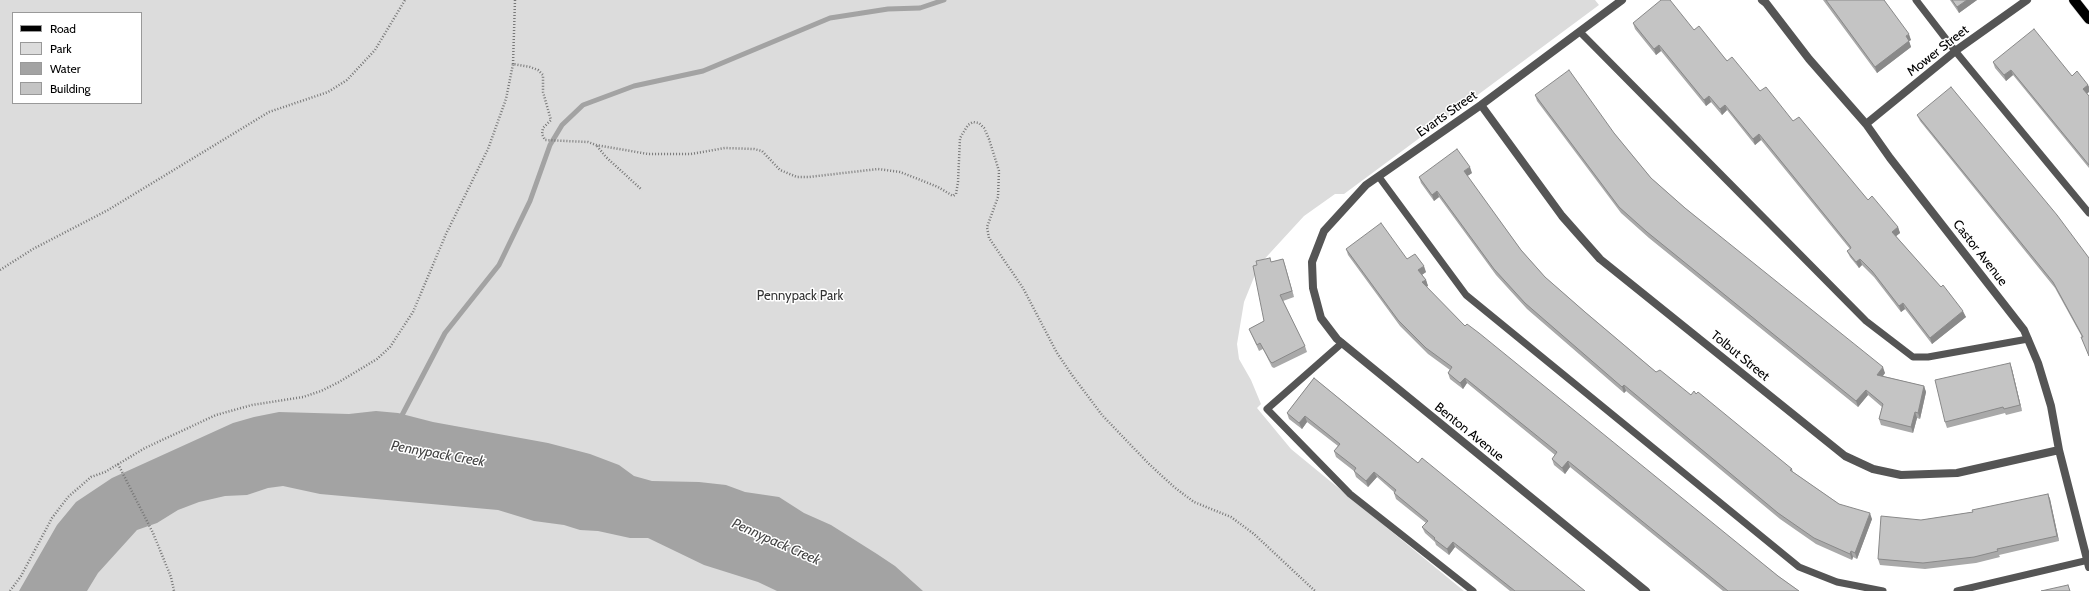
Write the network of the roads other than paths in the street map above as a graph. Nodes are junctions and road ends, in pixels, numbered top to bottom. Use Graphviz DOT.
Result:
graph roads {
  1 [pos="1762,0"];
  2 [pos="1916,0"];
  3 [pos="2027,0"];
  4 [pos="2074,0"];
  5 [pos="1616,2"];
  6 [pos="2089,18"];
  7 [pos="1580,32"];
  8 [pos="1956,52"];
  9 [pos="1481,105"];
  10 [pos="1866,124"];
  11 [pos="1379,177"];
  12 [pos="2089,213"];
  13 [pos="1313,269"];
  14 [pos="2028,339"];
  15 [pos="1342,344"];
  16 [pos="2059,450"];
  17 [pos="2088,563"];
  18 [pos="1473,591"];
  19 [pos="1646,591"];
  20 [pos="1883,591"];
  21 [pos="1957,591"];
  1 -- 10 [label="street, Castor Avenue"];
  2 -- 8 [label="lane"];
  3 -- 8 [label="street, Mower Street"];
  4 -- 6 [label="main road"];
  5 -- 7 [label="street, Evarts Street"];
  7 -- 9 [label="street, Evarts Street"];
  7 -- 14 [label="lane"];
  8 -- 10 [label="street, Mower Street"];
  8 -- 12 [label="lane"];
  9 -- 11 [label="street, Evarts Street"];
  9 -- 16 [label="street, Tolbut Street"];
  10 -- 14 [label="street, Castor Avenue"];
  11 -- 13 [label="street, Evarts Street"];
  11 -- 20 [label="lane"];
  13 -- 15 [label="street, Benton Avenue"];
  14 -- 16 [label="street, Castor Avenue"];
  15 -- 18 [label="lane"];
  15 -- 19 [label="street, Benton Avenue"];
  16 -- 17 [label="street, Castor Avenue"];
  17 -- 21 [label="lane"];
}
